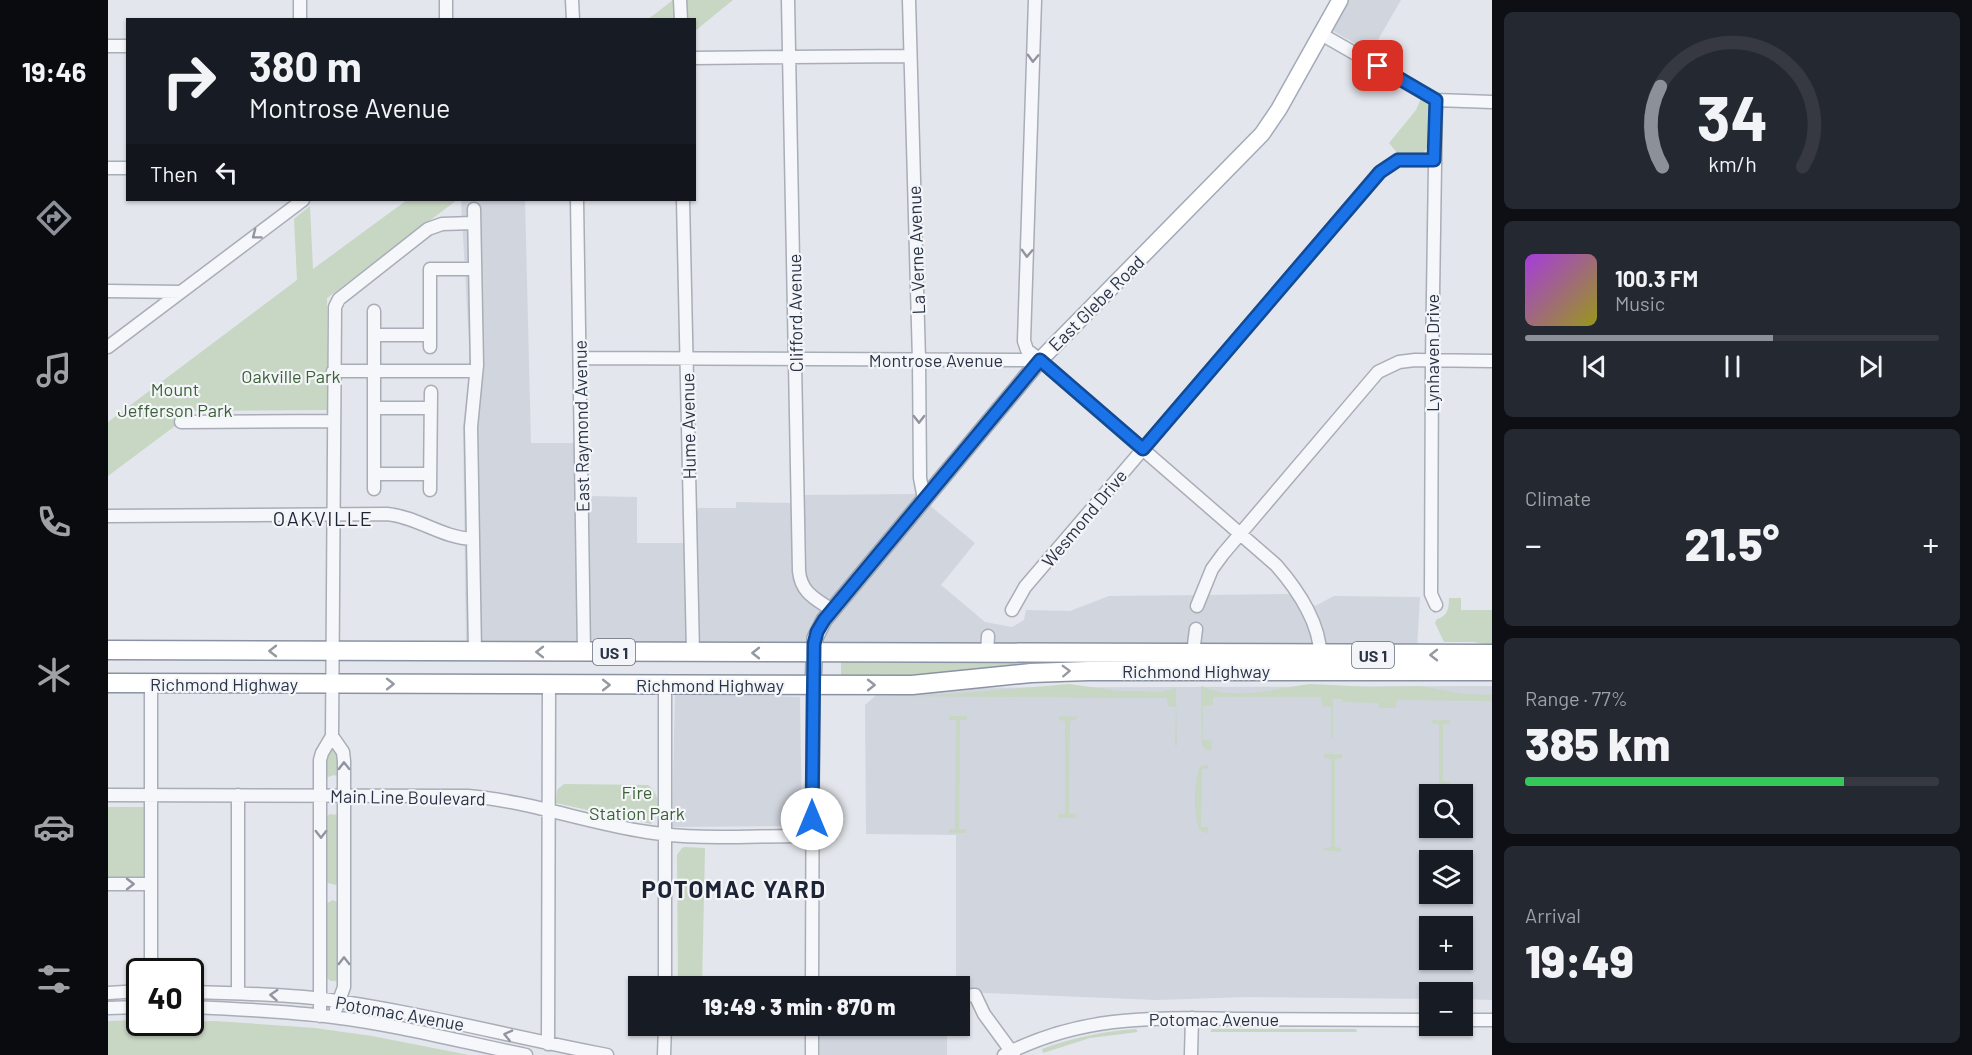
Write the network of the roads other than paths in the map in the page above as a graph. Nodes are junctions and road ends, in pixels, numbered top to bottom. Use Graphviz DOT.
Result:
graph roads {
  1 [pos="300,0"];
  2 [pos="446,0"];
  3 [pos="572,0"];
  4 [pos="680,0"];
  5 [pos="788,0"];
  6 [pos="909,0"];
  7 [pos="1035,0"];
  8 [pos="1340,0"];
  9 [pos="300,18"];
  10 [pos="446,18"];
  11 [pos="573,18"];
  12 [pos="681,18"];
  13 [pos="1321,34"];
  14 [pos="108,46"];
  15 [pos="126,46"];
  16 [pos="910,56"];
  17 [pos="696,58"];
  18 [pos="789,58"];
  19 [pos="1436,100"];
  20 [pos="1492,102"];
  21 [pos="1434,160"];
  22 [pos="108,168"];
  23 [pos="126,168"];
  24 [pos="302,201"];
  25 [pos="577,201"];
  26 [pos="683,201"];
  27 [pos="474,209"];
  28 [pos="474,223"];
  29 [pos="475,269"];
  30 [pos="108,291"];
  31 [pos="181,292"];
  32 [pos="374,311"];
  33 [pos="374,335"];
  34 [pos="108,347"];
  35 [pos="580,358"];
  36 [pos="686,359"];
  37 [pos="796,359"];
  38 [pos="919,360"];
  39 [pos="1040,360"];
  40 [pos="1432,360"];
  41 [pos="1492,361"];
  42 [pos="333,371"];
  43 [pos="374,371"];
  44 [pos="476,371"];
  45 [pos="431,392"];
  46 [pos="374,408"];
  47 [pos="431,408"];
  48 [pos="333,421"];
  49 [pos="181,422"];
  50 [pos="1143,449"];
  51 [pos="374,474"];
  52 [pos="430,474"];
  53 [pos="374,489"];
  54 [pos="430,490"];
  55 [pos="924,500"];
  56 [pos="332,514"];
  57 [pos="108,516"];
  58 [pos="1241,533"];
  59 [pos="473,539"];
  60 [pos="1436,605"];
  61 [pos="1197,606"];
  62 [pos="832,610"];
  63 [pos="1012,610"];
  64 [pos="1196,629"];
  65 [pos="108,650"];
  66 [pos="475,651"];
  67 [pos="331,652"];
  68 [pos="584,652"];
  69 [pos="693,652"];
  70 [pos="814,653"];
  71 [pos="1492,654"];
  72 [pos="1192,662"];
  73 [pos="1320,663"];
  74 [pos="1492,671"];
  75 [pos="108,683"];
  76 [pos="151,684"];
  77 [pos="332,684"];
  78 [pos="549,685"];
  79 [pos="665,686"];
  80 [pos="813,686"];
  81 [pos="332,736"];
  82 [pos="108,795"];
  83 [pos="151,795"];
  84 [pos="238,795"];
  85 [pos="344,795"];
  86 [pos="321,796"];
  87 [pos="549,811"];
  88 [pos="664,835"];
  89 [pos="812,836"];
  90 [pos="108,884"];
  91 [pos="151,884"];
  92 [pos="151,958"];
  93 [pos="665,976"];
  94 [pos="812,976"];
  95 [pos="126,992"];
  96 [pos="204,992"];
  97 [pos="108,993"];
  98 [pos="238,993"];
  99 [pos="970,995"];
  100 [pos="321,999"];
  101 [pos="340,1002"];
  102 [pos="126,1007"];
  103 [pos="108,1008"];
  104 [pos="204,1008"];
  105 [pos="326,1016"];
  106 [pos="1192,1018"];
  107 [pos="1419,1020"];
  108 [pos="1473,1020"];
  109 [pos="1492,1020"];
  110 [pos="665,1036"];
  111 [pos="812,1036"];
  112 [pos="548,1044"];
  113 [pos="1010,1054"];
  114 [pos="526,1055"];
  115 [pos="607,1055"];
  116 [pos="664,1055"];
  117 [pos="812,1055"];
  118 [pos="1191,1055"];
  1 -- 9 [label="street"];
  2 -- 10 [label="street"];
  3 -- 11 [label="street"];
  4 -- 12 [label="street"];
  5 -- 18 [label="street, Clifford Avenue"];
  6 -- 16 [label="street, La Verne Avenue"];
  7 -- 39 [label="street, one-way"];
  8 -- 13 [label="main road, East Glebe Road"];
  13 -- 19 [label="street"];
  13 -- 39 [label="main road, East Glebe Road"];
  14 -- 15 [label="street"];
  16 -- 18 [label="street"];
  16 -- 38 [label="street, La Verne Avenue"];
  17 -- 18 [label="street"];
  18 -- 37 [label="street, Clifford Avenue"];
  19 -- 20 [label="street"];
  19 -- 21 [label="street, Lynhaven Drive"];
  21 -- 40 [label="street, Lynhaven Drive"];
  21 -- 50 [label="street, Wesmond Drive"];
  22 -- 23 [label="street"];
  24 -- 31 [label="street, one-way"];
  25 -- 35 [label="street, East Raymond Avenue"];
  26 -- 36 [label="street, Hume Avenue"];
  27 -- 28 [label="street"];
  28 -- 29 [label="street"];
  28 -- 42 [label="street"];
  29 -- 33 [label="street"];
  29 -- 44 [label="street"];
  30 -- 31 [label="street"];
  31 -- 34 [label="street"];
  32 -- 33 [label="street"];
  33 -- 43 [label="street"];
  35 -- 36 [label="street, Montrose Avenue"];
  35 -- 68 [label="street, East Raymond Avenue"];
  36 -- 37 [label="street, Montrose Avenue"];
  36 -- 69 [label="street, Hume Avenue"];
  37 -- 38 [label="street, Montrose Avenue"];
  37 -- 62 [label="street, Clifford Avenue"];
  38 -- 39 [label="street, Montrose Avenue"];
  38 -- 55 [label="street, La Verne Avenue, one-way"];
  39 -- 50 [label="street"];
  39 -- 55 [label="main road, East Glebe Road"];
  40 -- 41 [label="street"];
  40 -- 58 [label="street"];
  40 -- 60 [label="street, Lynhaven Drive"];
  42 -- 43 [label="street"];
  42 -- 48 [label="street"];
  43 -- 44 [label="street"];
  43 -- 46 [label="street"];
  44 -- 59 [label="street"];
  45 -- 47 [label="street"];
  46 -- 47 [label="street"];
  46 -- 51 [label="street"];
  47 -- 52 [label="street"];
  48 -- 49 [label="street"];
  48 -- 56 [label="street"];
  50 -- 58 [label="street"];
  50 -- 63 [label="street, Wesmond Drive"];
  51 -- 52 [label="street"];
  51 -- 53 [label="street"];
  52 -- 54 [label="street"];
  55 -- 62 [label="main road, East Glebe Road"];
  56 -- 57 [label="street"];
  56 -- 59 [label="street"];
  56 -- 67 [label="street"];
  58 -- 61 [label="street"];
  58 -- 73 [label="street"];
  59 -- 66 [label="street"];
  62 -- 70 [label="main road, East Glebe Road"];
  64 -- 72 [label="street"];
  67 -- 65 [label="highway, Richmond Highway / US 1, one-way"];
  66 -- 67 [label="highway, Richmond Highway / US 1"];
  68 -- 66 [label="highway, Richmond Highway / US 1, one-way"];
  67 -- 77 [label="street"];
  68 -- 69 [label="highway, Richmond Highway / US 1"];
  70 -- 69 [label="highway, Richmond Highway / US 1, one-way"];
  70 -- 72 [label="highway, Richmond Highway / US 1"];
  70 -- 80 [label="main road, East Glebe Road"];
  71 -- 73 [label="highway, Richmond Highway / US 1, one-way"];
  72 -- 73 [label="highway, Richmond Highway / US 1"];
  80 -- 72 [label="highway, Richmond Highway / US 1, one-way"];
  73 -- 74 [label="highway, Richmond Highway / US 1"];
  75 -- 76 [label="highway, Richmond Highway / US 1"];
  76 -- 77 [label="highway, Richmond Highway / US 1"];
  76 -- 83 [label="street"];
  77 -- 78 [label="highway, Richmond Highway / US 1, one-way"];
  77 -- 81 [label="street"];
  78 -- 79 [label="highway, Richmond Highway / US 1, one-way"];
  78 -- 87 [label="street"];
  79 -- 80 [label="highway, Richmond Highway / US 1"];
  79 -- 88 [label="street"];
  80 -- 89 [label="street, East Glebe Road"];
  85 -- 81 [label="street, one-way"];
  81 -- 86 [label="street"];
  82 -- 83 [label="street, Main Line Boulevard"];
  83 -- 84 [label="street, Main Line Boulevard"];
  83 -- 91 [label="street"];
  84 -- 86 [label="street, Main Line Boulevard"];
  84 -- 98 [label="street"];
  85 -- 86 [label="street, Main Line Boulevard"];
  85 -- 87 [label="street, Main Line Boulevard"];
  101 -- 85 [label="street, one-way"];
  86 -- 100 [label="street, one-way"];
  87 -- 88 [label="street, Main Line Boulevard"];
  87 -- 112 [label="street"];
  88 -- 89 [label="street, Main Line Boulevard"];
  88 -- 93 [label="street"];
  89 -- 94 [label="street, East Glebe Road"];
  90 -- 91 [label="street, one-way"];
  91 -- 92 [label="street"];
  95 -- 97 [label="street"];
  96 -- 98 [label="street, Potomac Avenue"];
  100 -- 98 [label="street, Potomac Avenue, one-way"];
  99 -- 113 [label="street"];
  100 -- 101 [label="street, Potomac Avenue"];
  100 -- 105 [label="street"];
  101 -- 105 [label="street"];
  112 -- 101 [label="street, Potomac Avenue, one-way"];
  102 -- 103 [label="street"];
  104 -- 105 [label="street, Potomac Avenue"];
  105 -- 114 [label="street, Potomac Avenue"];
  106 -- 107 [label="street, Potomac Avenue"];
  106 -- 113 [label="street, Potomac Avenue"];
  106 -- 118 [label="street"];
  108 -- 109 [label="street"];
  110 -- 116 [label="street"];
  111 -- 117 [label="street"];
  112 -- 115 [label="street, Potomac Avenue"];
}
